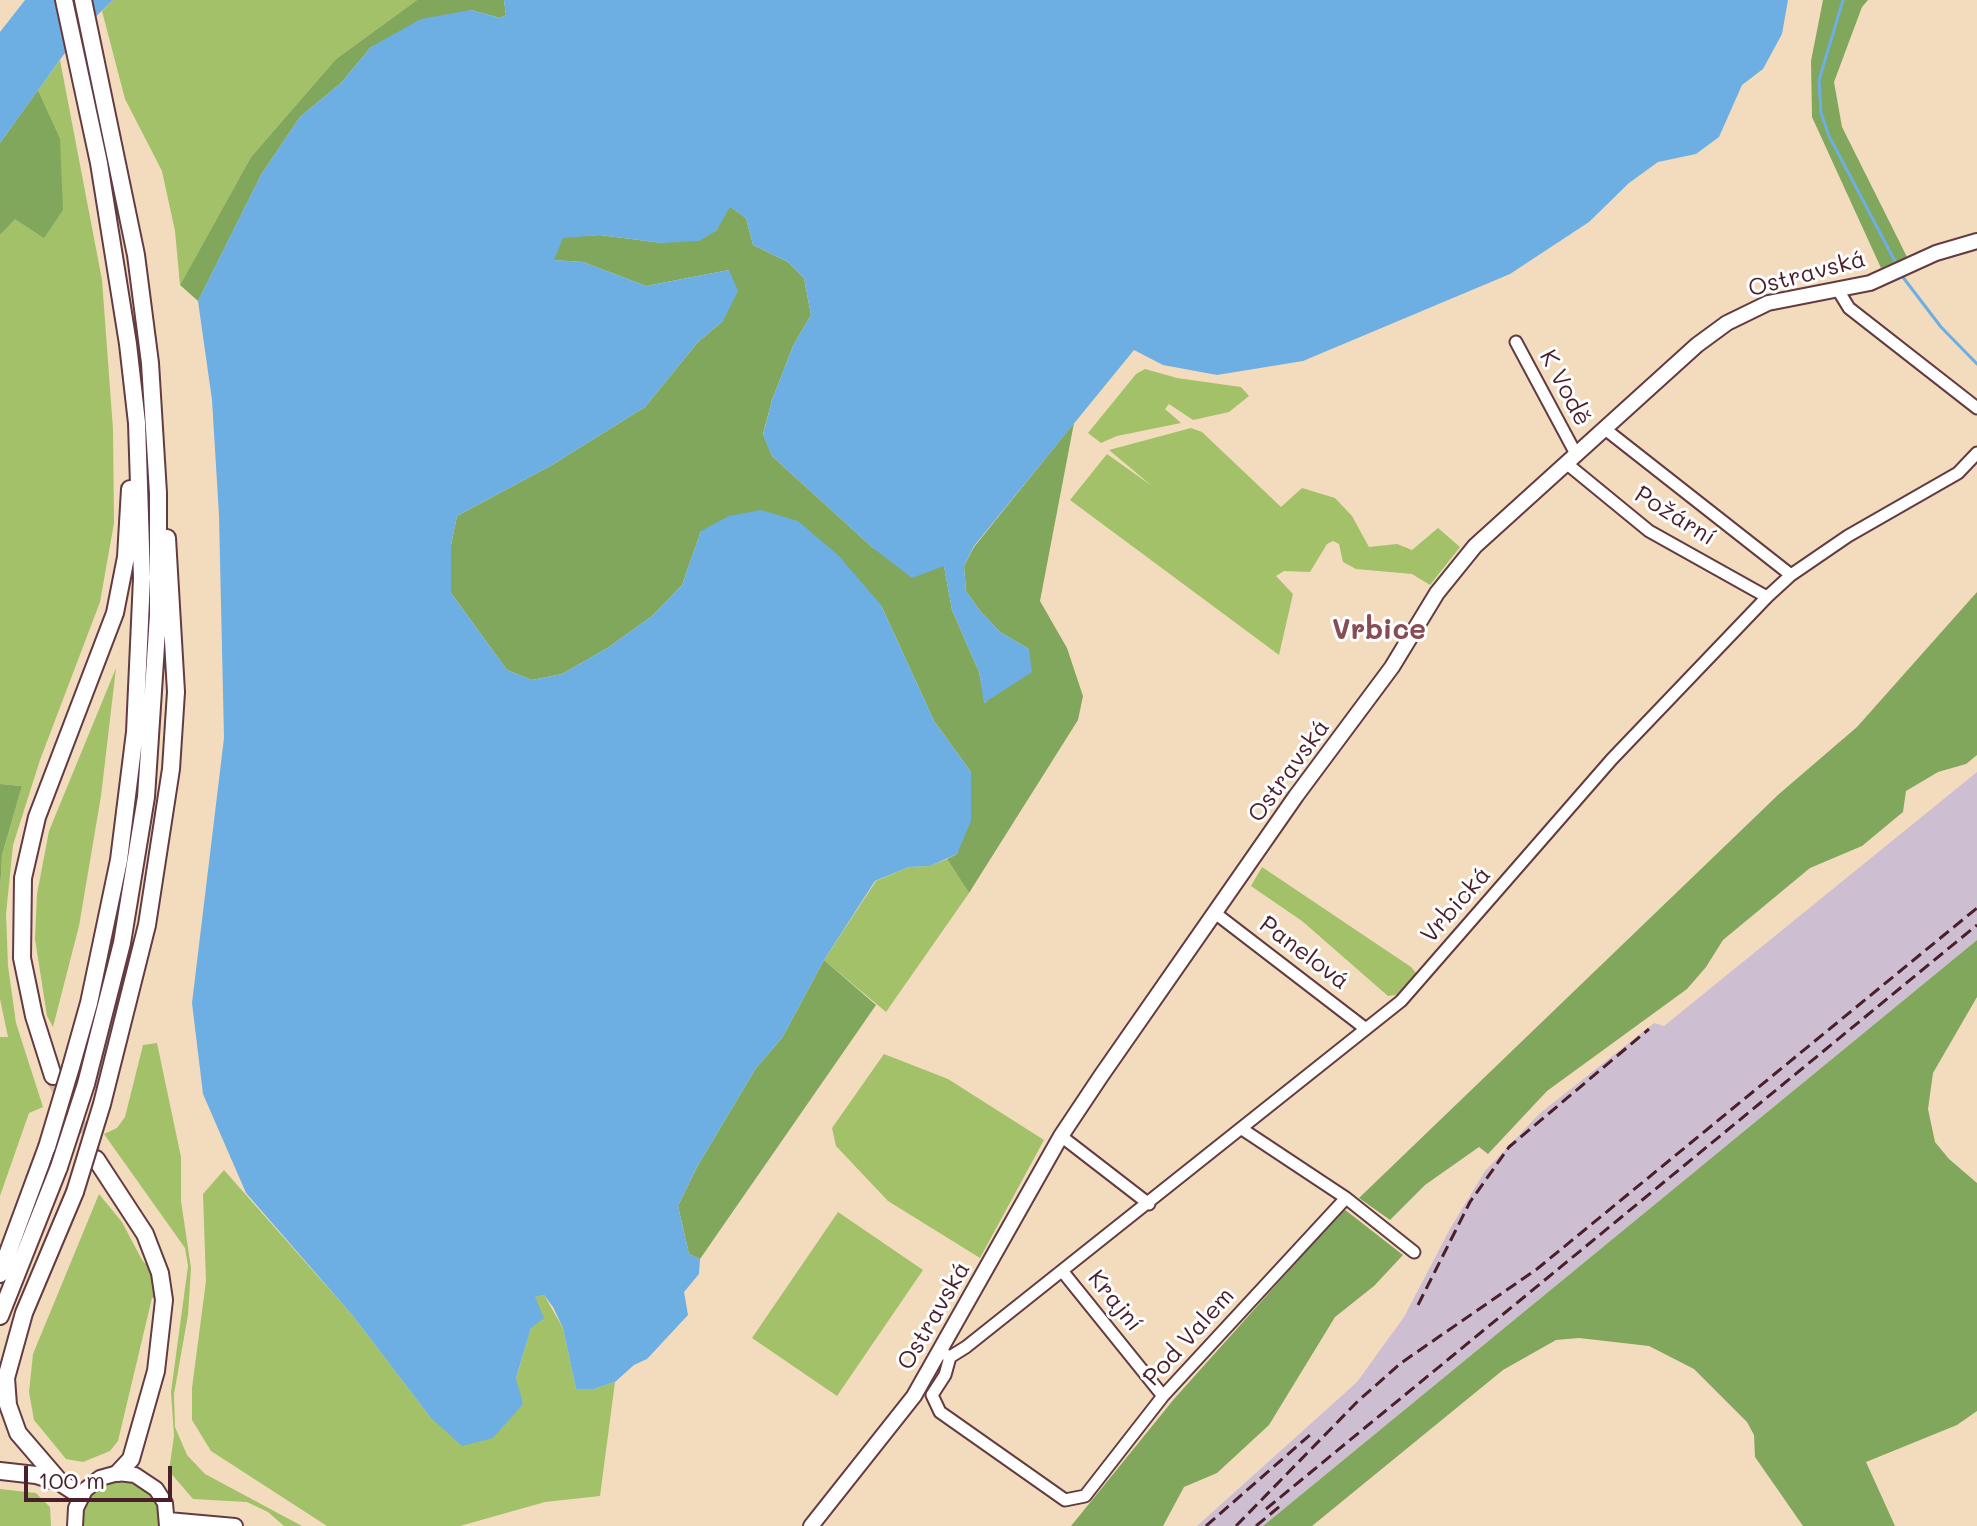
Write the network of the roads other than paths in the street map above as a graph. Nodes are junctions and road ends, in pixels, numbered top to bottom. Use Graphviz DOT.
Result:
graph roads {
  1 [pos="64,0"];
  2 [pos="83,0"];
  3 [pos="1977,241"];
  4 [pos="119,280"];
  5 [pos="1838,290"];
  6 [pos="1516,342"];
  7 [pos="1977,408"];
  8 [pos="1605,429"];
  9 [pos="1977,453"];
  10 [pos="1571,459"];
  11 [pos="158,493"];
  12 [pos="1791,575"];
  13 [pos="1767,597"];
  14 [pos="1215,913"];
  15 [pos="1366,1029"];
  16 [pos="53,1076"];
  17 [pos="1242,1129"];
  18 [pos="1061,1136"];
  19 [pos="96,1159"];
  20 [pos="1346,1198"];
  21 [pos="1149,1204"];
  22 [pos="1414,1252"];
  23 [pos="1063,1272"];
  24 [pos="0,1274"];
  25 [pos="0,1316"];
  26 [pos="946,1354"];
  27 [pos="1163,1396"];
  28 [pos="0,1471"];
  29 [pos="118,1473"];
  30 [pos="61,1483"];
  31 [pos="81,1496"];
  32 [pos="167,1523"];
  33 [pos="75,1526"];
  34 [pos="235,1526"];
  35 [pos="811,1526"];
  1 -- 4 [label="highway"];
  2 -- 11 [label="highway"];
  3 -- 5 [label="main road, Ostravská"];
  4 -- 16 [label="highway"];
  4 -- 24 [label="highway, bridge"];
  5 -- 7 [label="street"];
  5 -- 8 [label="main road, Ostravská"];
  6 -- 10 [label="street, K Vodě"];
  8 -- 10 [label="main road, Ostravská"];
  8 -- 12 [label="street, Požární"];
  9 -- 12 [label="street, Vrbická"];
  10 -- 13 [label="street, Požární"];
  10 -- 14 [label="main road, Ostravská"];
  11 -- 25 [label="highway, bridge"];
  11 -- 30 [label="highway, bridge"];
  12 -- 13 [label="street, Vrbická"];
  13 -- 15 [label="street, Vrbická"];
  14 -- 15 [label="street, Panelová"];
  14 -- 18 [label="main road, Ostravská"];
  15 -- 17 [label="street, Vrbická"];
  17 -- 20 [label="street"];
  17 -- 21 [label="street, Vrbická"];
  18 -- 21 [label="street"];
  18 -- 26 [label="main road, Ostravská"];
  19 -- 29 [label="highway"];
  20 -- 22 [label="street"];
  20 -- 27 [label="street, Pod Valem"];
  21 -- 23 [label="street, Vrbická"];
  23 -- 26 [label="street, Vrbická"];
  23 -- 27 [label="street, Krajní"];
  26 -- 27 [label="street, Pod Valem"];
  26 -- 35 [label="main road, Ostravská"];
  28 -- 30 [label="highway"];
  29 -- 31 [label="main road"];
  29 -- 32 [label="main road"];
  30 -- 31 [label="highway"];
  31 -- 33 [label="main road"];
  32 -- 34 [label="main road"];
}
